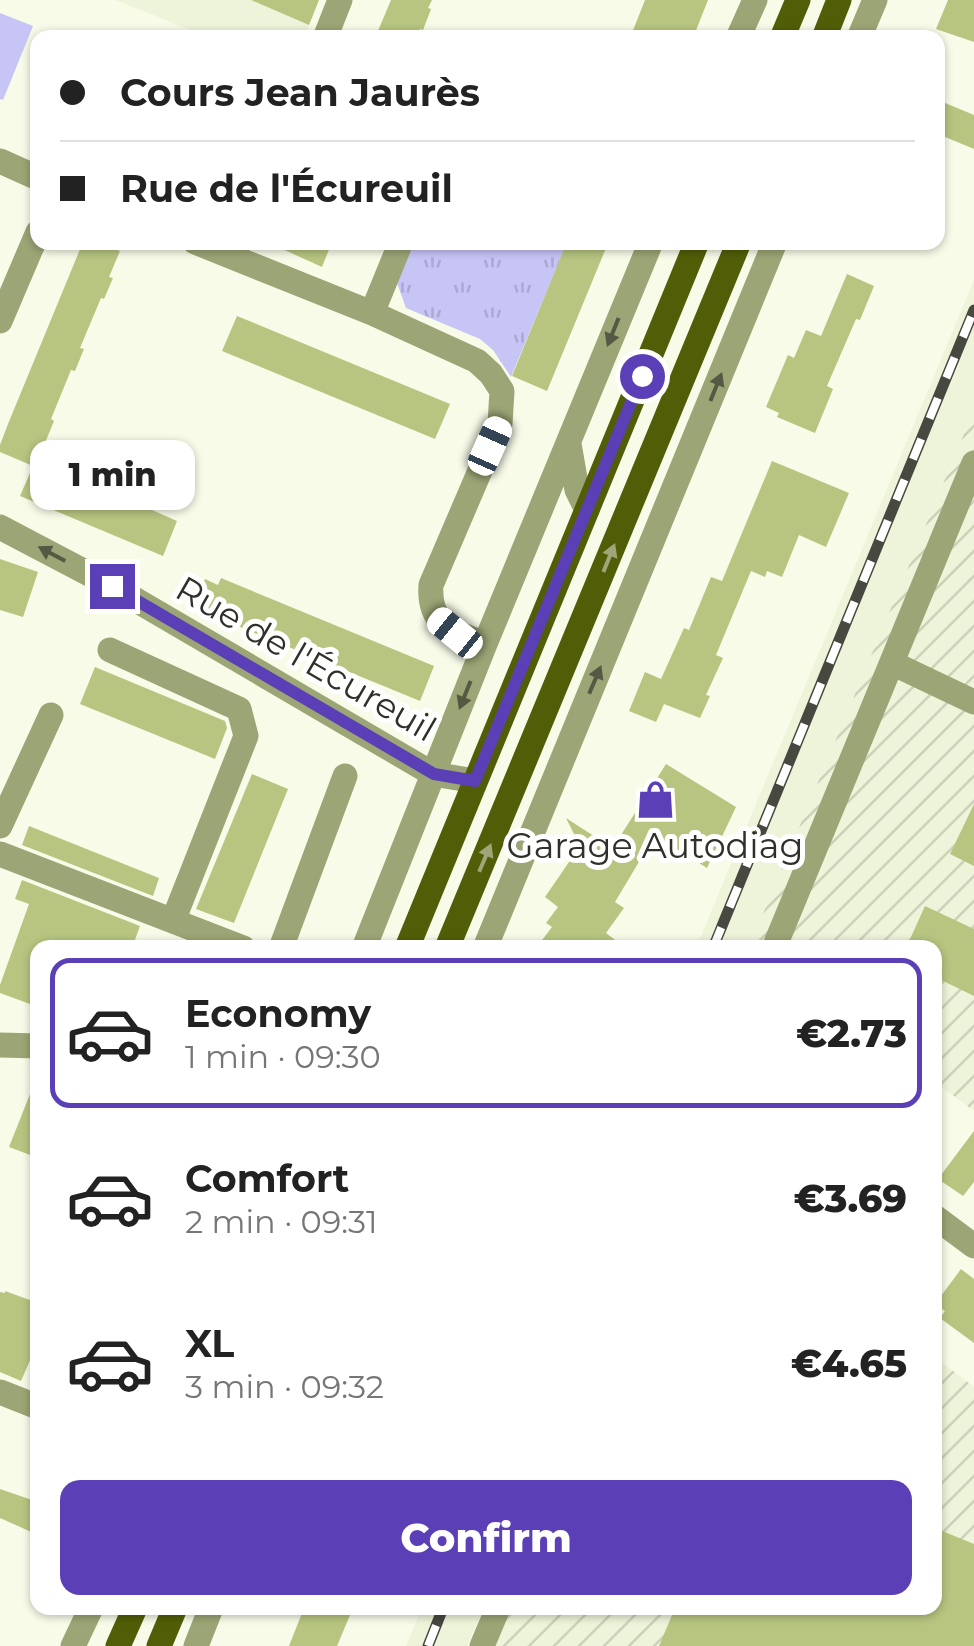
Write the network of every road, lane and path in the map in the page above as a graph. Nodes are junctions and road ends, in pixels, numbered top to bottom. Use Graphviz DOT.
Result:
graph roads {
  1 [pos="340,0"];
  2 [pos="754,0"];
  3 [pos="798,0"];
  4 [pos="840,0"];
  5 [pos="875,0"];
  6 [pos="327,30"];
  7 [pos="741,30"];
  8 [pos="785,30"];
  9 [pos="827,30"];
  10 [pos="862,30"];
  11 [pos="0,162"];
  12 [pos="30,175"];
  13 [pos="30,250"];
  14 [pos="398,250"];
  15 [pos="647,250"];
  16 [pos="695,250"];
  17 [pos="736,250"];
  18 [pos="773,250"];
  19 [pos="239,251"];
  20 [pos="372,313"];
  21 [pos="0,320"];
  22 [pos="569,444"];
  23 [pos="974,463"];
  24 [pos="680,477"];
  25 [pos="638,486"];
  26 [pos="587,510"];
  27 [pos="0,528"];
  28 [pos="485,644"];
  29 [pos="110,650"];
  30 [pos="892,663"];
  31 [pos="974,702"];
  32 [pos="51,714"];
  33 [pos="538,732"];
  34 [pos="558,770"];
  35 [pos="434,774"];
  36 [pos="345,776"];
  37 [pos="475,781"];
  38 [pos="0,826"];
  39 [pos="0,854"];
  40 [pos="173,921"];
  41 [pos="223,940"];
  42 [pos="284,940"];
  43 [pos="367,940"];
  44 [pos="410,940"];
  45 [pos="450,940"];
  46 [pos="488,940"];
  47 [pos="777,940"];
  48 [pos="0,1045"];
  49 [pos="30,1046"];
  50 [pos="942,1222"];
  51 [pos="974,1246"];
  52 [pos="0,1392"];
  53 [pos="30,1404"];
  54 [pos="87,1615"];
  55 [pos="172,1615"];
  56 [pos="208,1615"];
  57 [pos="495,1615"];
  58 [pos="73,1646"];
  59 [pos="159,1646"];
  60 [pos="196,1646"];
  61 [pos="482,1646"];
  1 -- 6 [label="street"];
  2 -- 7 [label="street"];
  3 -- 8 [label="main road"];
  4 -- 9 [label="main road"];
  5 -- 10 [label="street"];
  11 -- 12 [label="street"];
  13 -- 21 [label="street"];
  14 -- 20 [label="street"];
  15 -- 22 [label="street, one-way"];
  16 -- 26 [label="main road"];
  17 -- 25 [label="main road"];
  24 -- 18 [label="street, one-way"];
  19 -- 20 [label="street"];
  20 -- 28 [label="street"];
  22 -- 26 [label="street"];
  22 -- 28 [label="street"];
  23 -- 30 [label="street"];
  24 -- 25 [label="street"];
  34 -- 24 [label="street, one-way"];
  33 -- 25 [label="main road, one-way"];
  26 -- 37 [label="main road"];
  35 -- 27 [label="street, Rue de l'Écureuil, one-way"];
  28 -- 35 [label="street, one-way"];
  29 -- 40 [label="street"];
  30 -- 31 [label="street"];
  30 -- 47 [label="street"];
  32 -- 38 [label="street"];
  33 -- 34 [label="street"];
  45 -- 33 [label="main road, one-way"];
  34 -- 46 [label="street"];
  35 -- 37 [label="street, Rue de l'Écureuil"];
  35 -- 43 [label="street"];
  36 -- 42 [label="street"];
  37 -- 44 [label="main road"];
  39 -- 40 [label="street"];
  40 -- 41 [label="street"];
  48 -- 49 [label="street"];
  50 -- 51 [label="street"];
  52 -- 53 [label="street"];
  54 -- 58 [label="street"];
  55 -- 59 [label="main road"];
  56 -- 60 [label="street"];
  57 -- 61 [label="street"];
}
